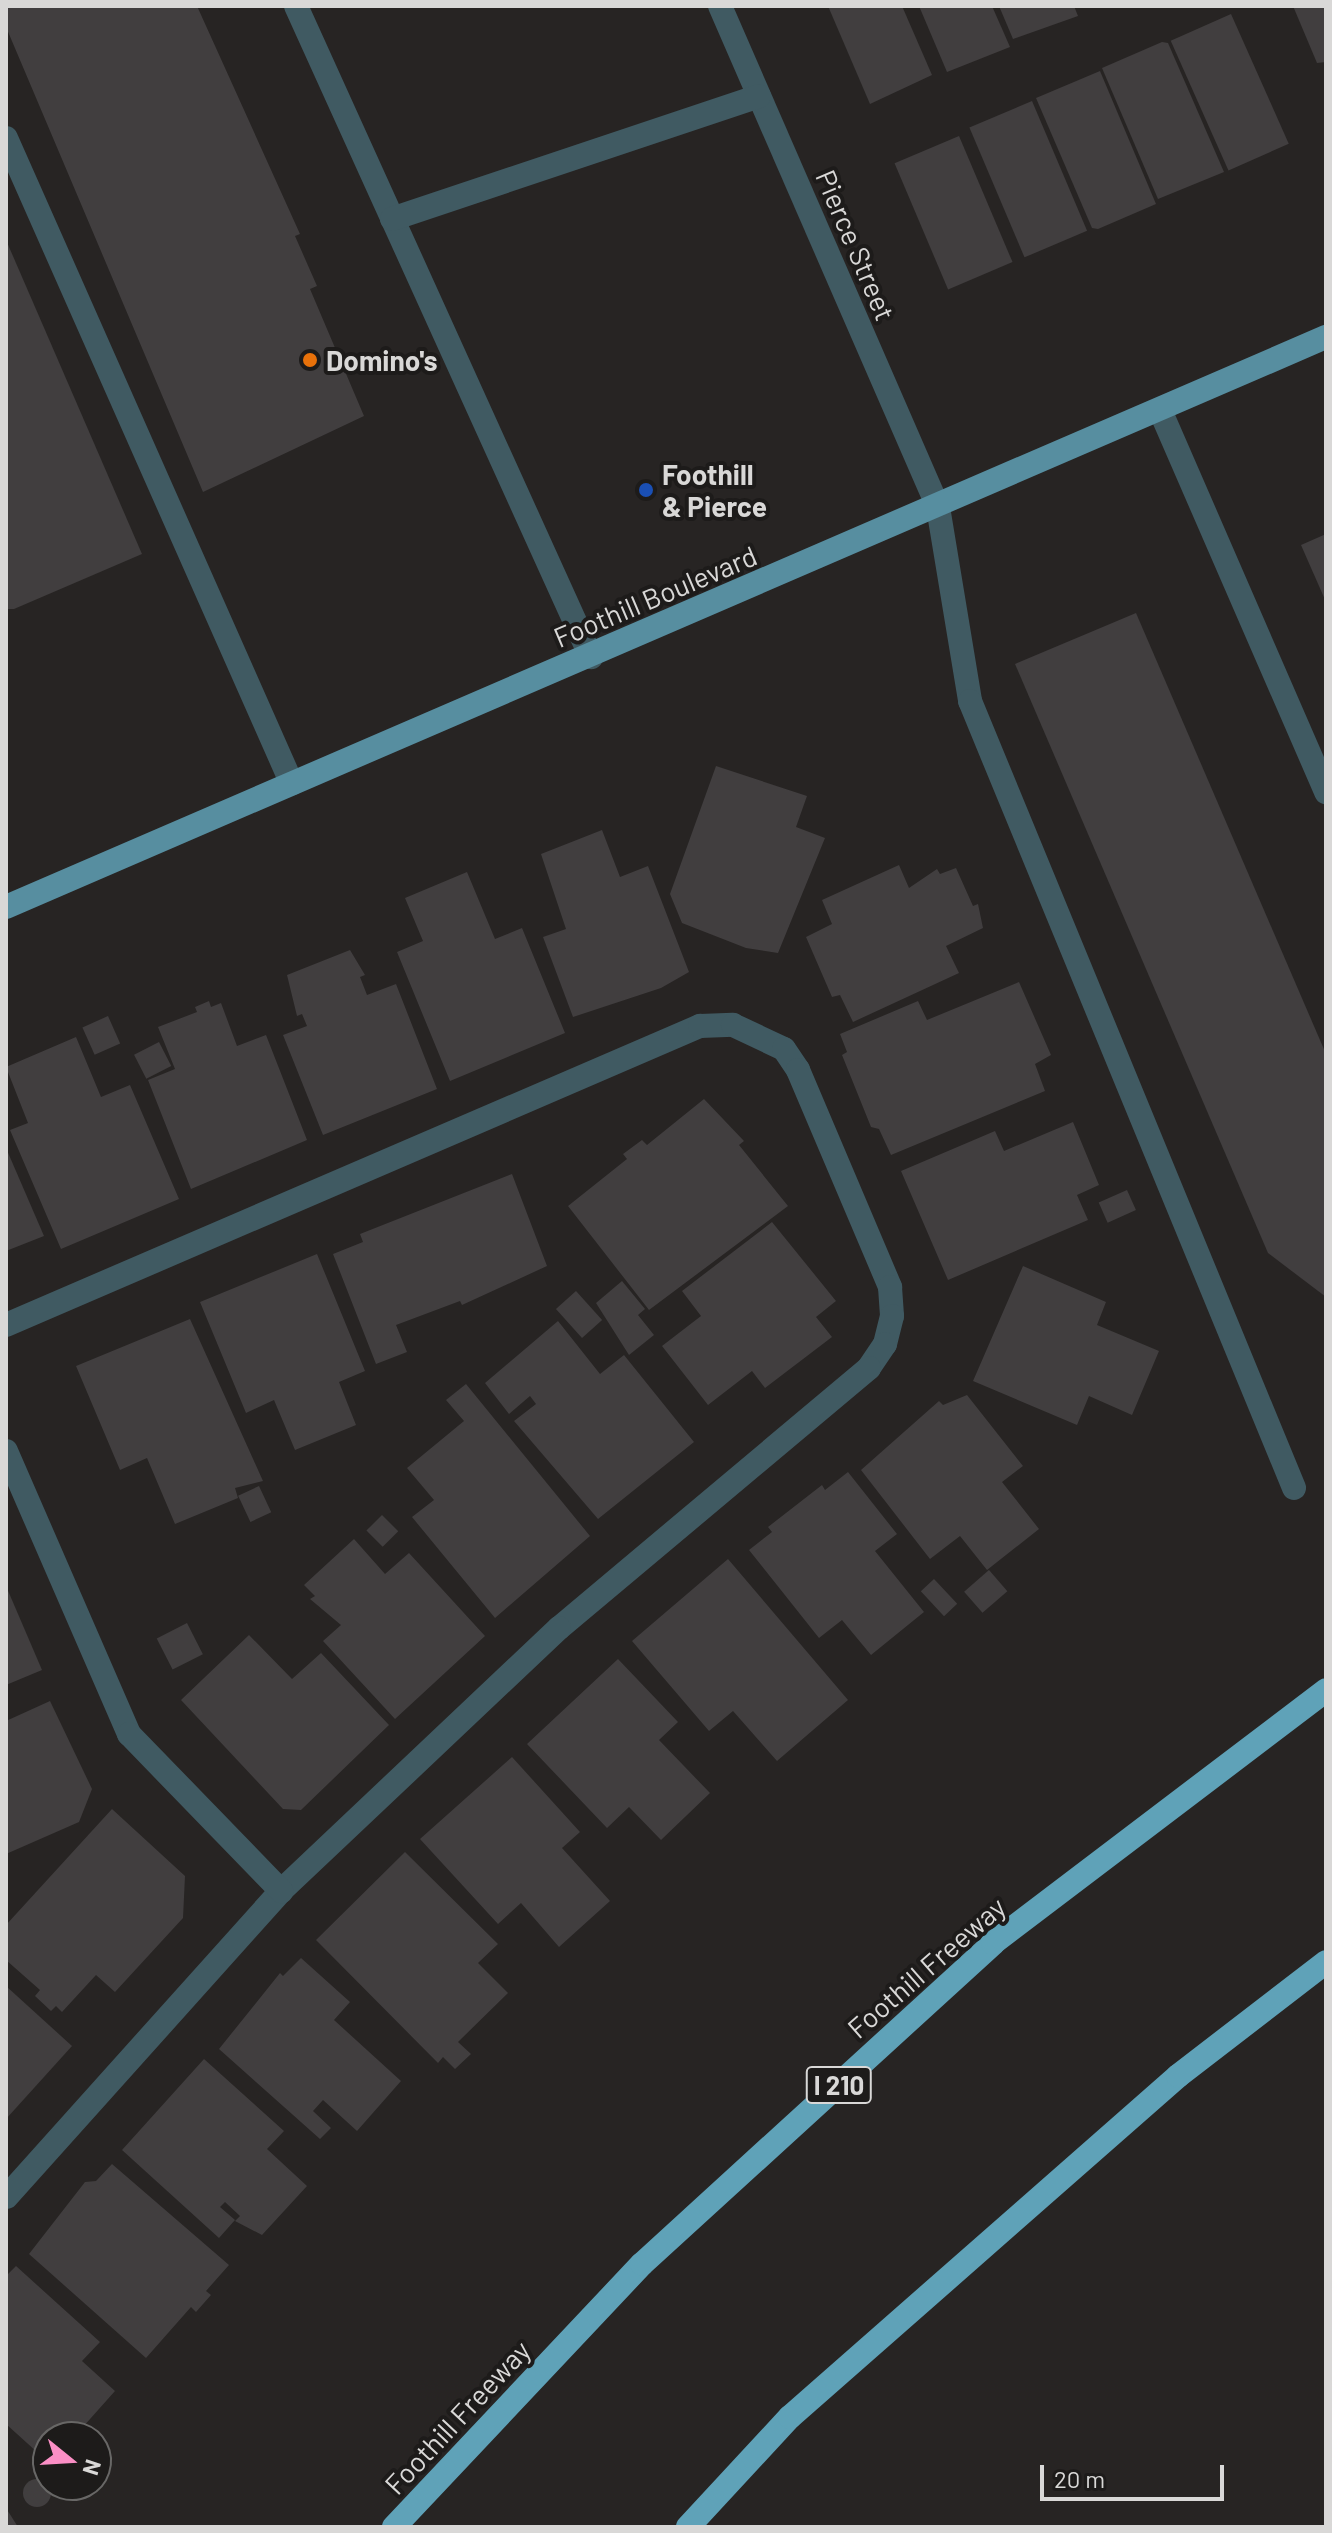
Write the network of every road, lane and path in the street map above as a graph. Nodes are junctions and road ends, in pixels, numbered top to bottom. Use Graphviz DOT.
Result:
graph roads {
  1 [pos="296,6"];
  2 [pos="720,6"];
  3 [pos="759,96"];
  4 [pos="6,138"];
  5 [pos="392,219"];
  6 [pos="1326,337"];
  7 [pos="1160,410"];
  8 [pos="938,507"];
  9 [pos="591,657"];
  10 [pos="292,784"];
  11 [pos="1326,792"];
  12 [pos="6,907"];
  13 [pos="6,1325"];
  14 [pos="6,1451"];
  15 [pos="1294,1488"];
  16 [pos="1326,1690"];
  17 [pos="281,1891"];
  18 [pos="1326,1962"];
  19 [pos="6,2197"];
  20 [pos="394,2527"];
  21 [pos="688,2527"];
  1 -- 5 [label="street"];
  2 -- 3 [label="street, Pierce Street"];
  3 -- 5 [label="street"];
  3 -- 8 [label="street, Pierce Street"];
  4 -- 10 [label="street"];
  5 -- 9 [label="street"];
  6 -- 7 [label="main road, Foothill Boulevard"];
  7 -- 8 [label="main road, Foothill Boulevard"];
  7 -- 11 [label="street"];
  8 -- 9 [label="main road, Foothill Boulevard"];
  8 -- 15 [label="street, Pierce Street"];
  9 -- 10 [label="main road, Foothill Boulevard"];
  10 -- 12 [label="main road, Foothill Boulevard"];
  13 -- 17 [label="street"];
  14 -- 17 [label="street"];
  16 -- 20 [label="highway, Foothill Freeway / I 210"];
  17 -- 19 [label="street"];
  18 -- 21 [label="highway"];
}
